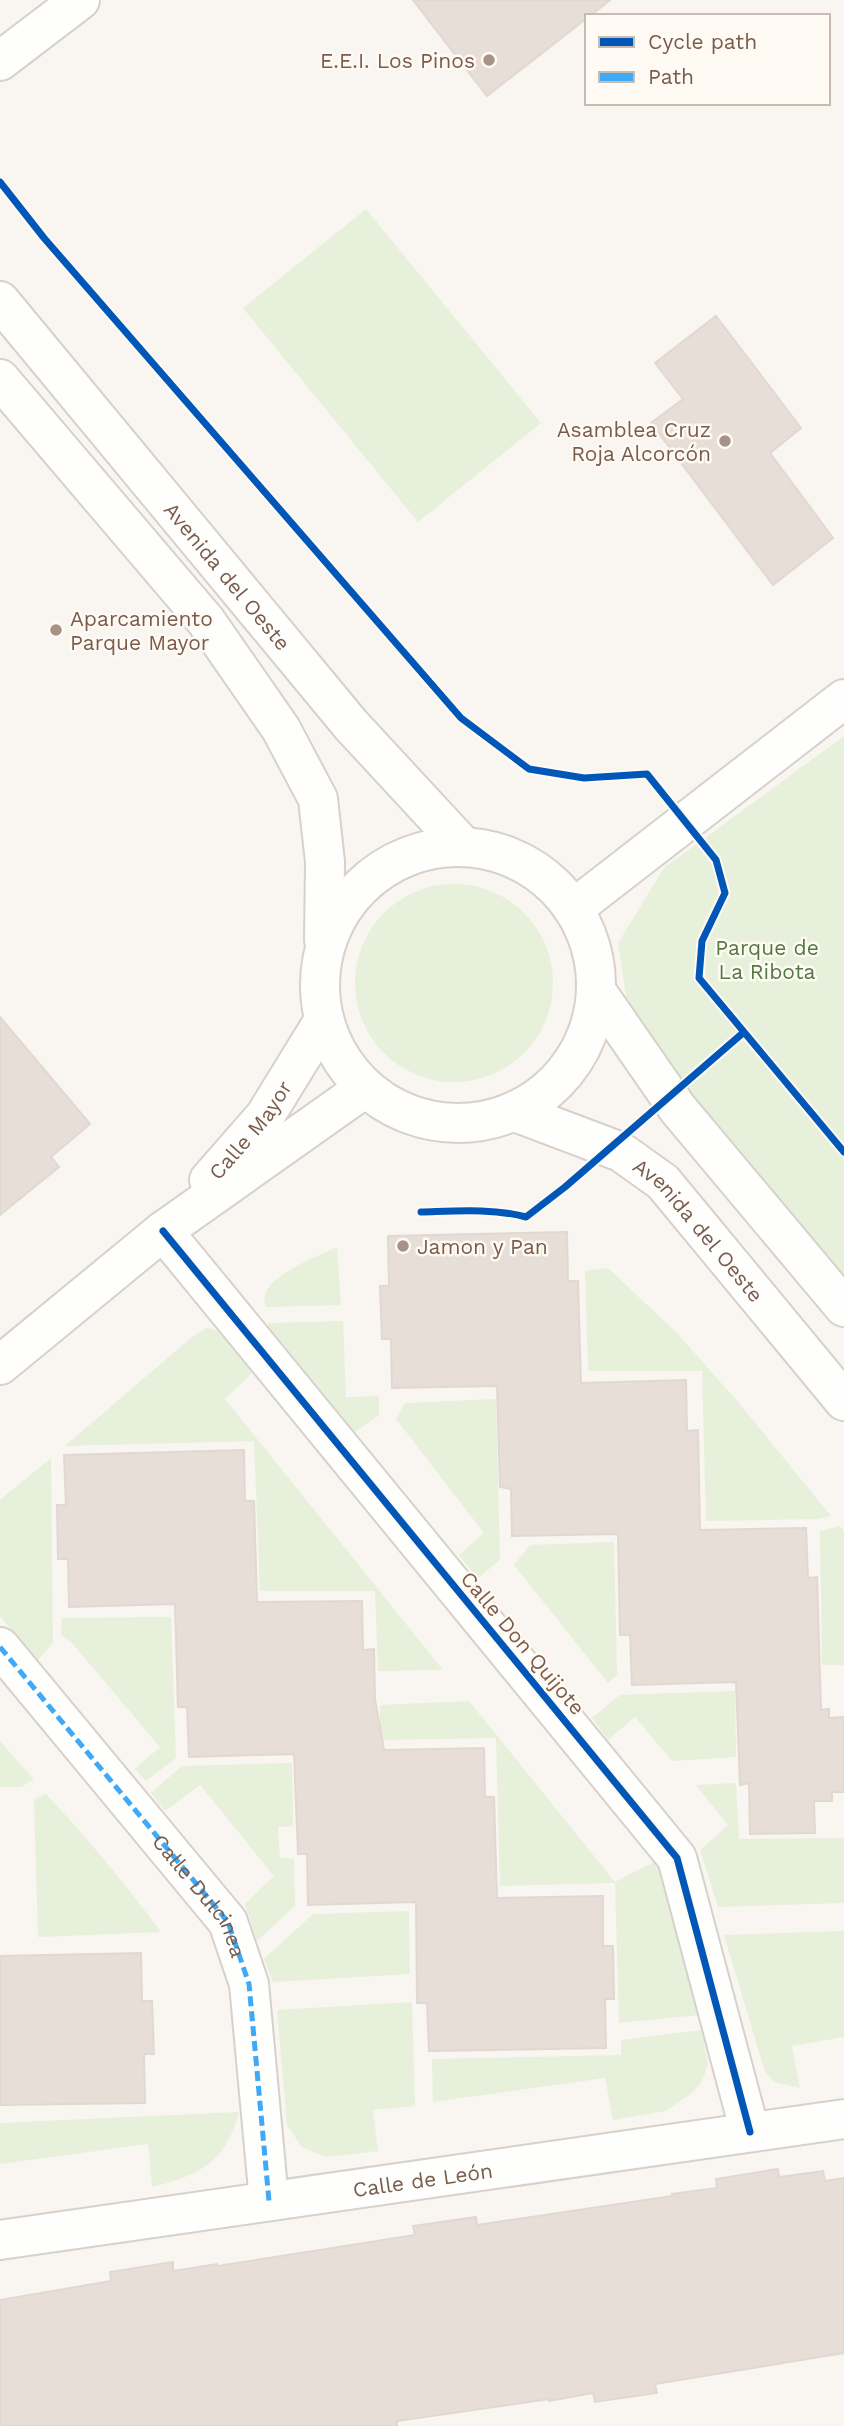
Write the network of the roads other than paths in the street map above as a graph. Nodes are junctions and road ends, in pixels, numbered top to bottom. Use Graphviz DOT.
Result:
graph roads {
  1 [pos="80,0"];
  2 [pos="0,61"];
  3 [pos="0,301"];
  4 [pos="0,379"];
  5 [pos="844,699"];
  6 [pos="463,846"];
  7 [pos="573,909"];
  8 [pos="324,950"];
  9 [pos="597,992"];
  10 [pos="324,1020"];
  11 [pos="365,1088"];
  12 [pos="515,1112"];
  13 [pos="163,1231"];
  14 [pos="844,1307"];
  15 [pos="0,1365"];
  16 [pos="844,1401"];
  17 [pos="0,1647"];
  18 [pos="844,2119"];
  19 [pos="750,2132"];
  20 [pos="269,2201"];
  21 [pos="0,2240"];
  1 -- 2 [label="street"];
  3 -- 6 [label="street, Avenida del Oeste"];
  4 -- 8 [label="street"];
  5 -- 7 [label="street"];
  6 -- 7 [label="street"];
  6 -- 8 [label="street"];
  7 -- 9 [label="street"];
  8 -- 10 [label="street"];
  9 -- 12 [label="street"];
  9 -- 14 [label="street"];
  10 -- 11 [label="street"];
  10 -- 13 [label="street, Calle Mayor"];
  11 -- 12 [label="street"];
  11 -- 13 [label="street, Calle Mayor"];
  12 -- 16 [label="street, Avenida del Oeste"];
  13 -- 15 [label="street, Calle Mayor"];
  13 -- 19 [label="street, Calle Don Quijote"];
  17 -- 20 [label="street, Calle Dulcinea"];
  18 -- 19 [label="street, Calle de León"];
  19 -- 20 [label="street, Calle de León"];
  20 -- 21 [label="street, Calle de León"];
}
